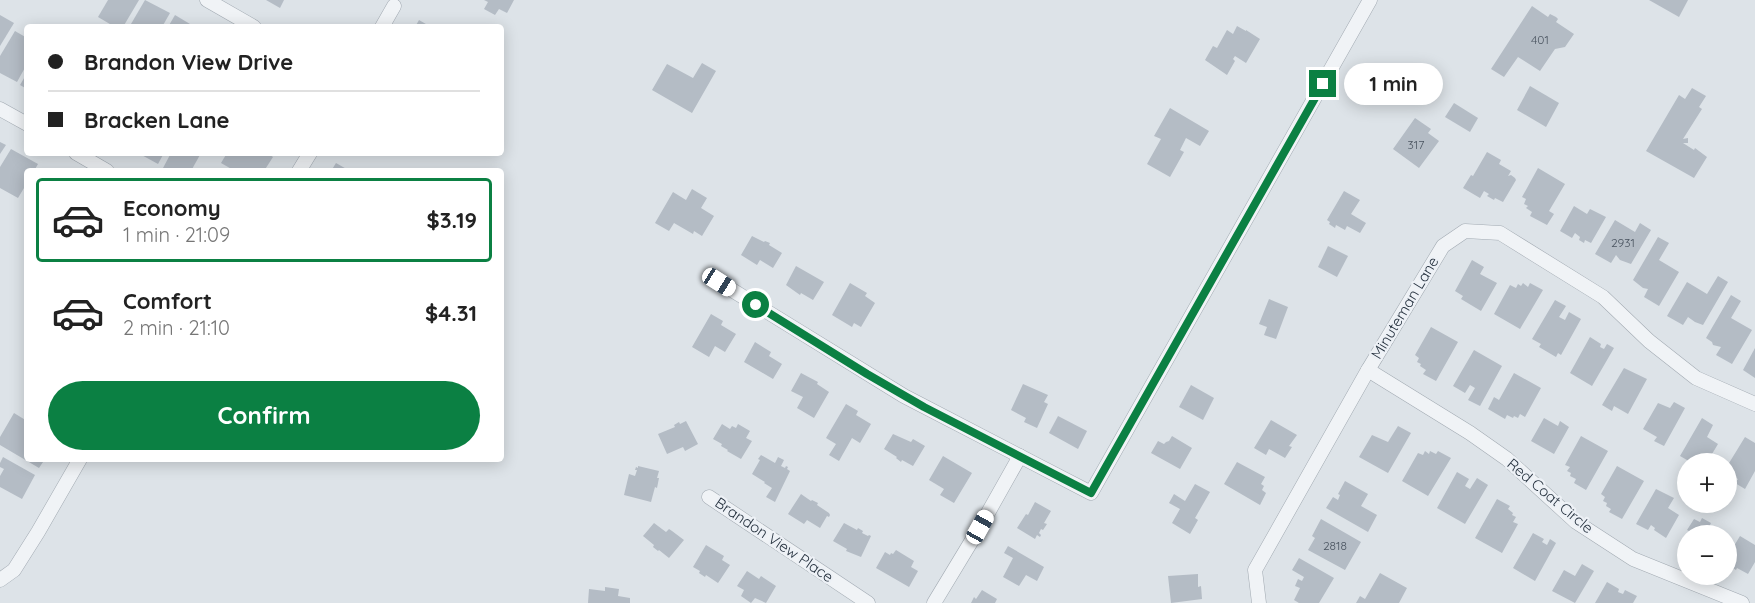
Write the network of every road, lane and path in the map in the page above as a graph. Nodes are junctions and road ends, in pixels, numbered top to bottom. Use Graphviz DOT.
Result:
graph roads {
  1 [pos="207,0"];
  2 [pos="1370,0"];
  3 [pos="394,6"];
  4 [pos="249,24"];
  5 [pos="384,24"];
  6 [pos="0,109"];
  7 [pos="24,122"];
  8 [pos="81,156"];
  9 [pos="101,168"];
  10 [pos="719,282"];
  11 [pos="1368,370"];
  12 [pos="1755,404"];
  13 [pos="1020,456"];
  14 [pos="78,462"];
  15 [pos="709,497"];
  16 [pos="0,580"];
  17 [pos="868,603"];
  18 [pos="934,603"];
  19 [pos="1259,603"];
  20 [pos="1742,603"];
  1 -- 4 [label="street"];
  2 -- 13 [label="street"];
  3 -- 5 [label="street"];
  6 -- 7 [label="street"];
  8 -- 9 [label="street"];
  10 -- 13 [label="street"];
  11 -- 12 [label="street, Minuteman Lane"];
  11 -- 19 [label="street, Minuteman Lane"];
  11 -- 20 [label="street, Red Coat Circle"];
  13 -- 18 [label="street"];
  14 -- 16 [label="street"];
  15 -- 17 [label="street, Brandon View Place"];
}
